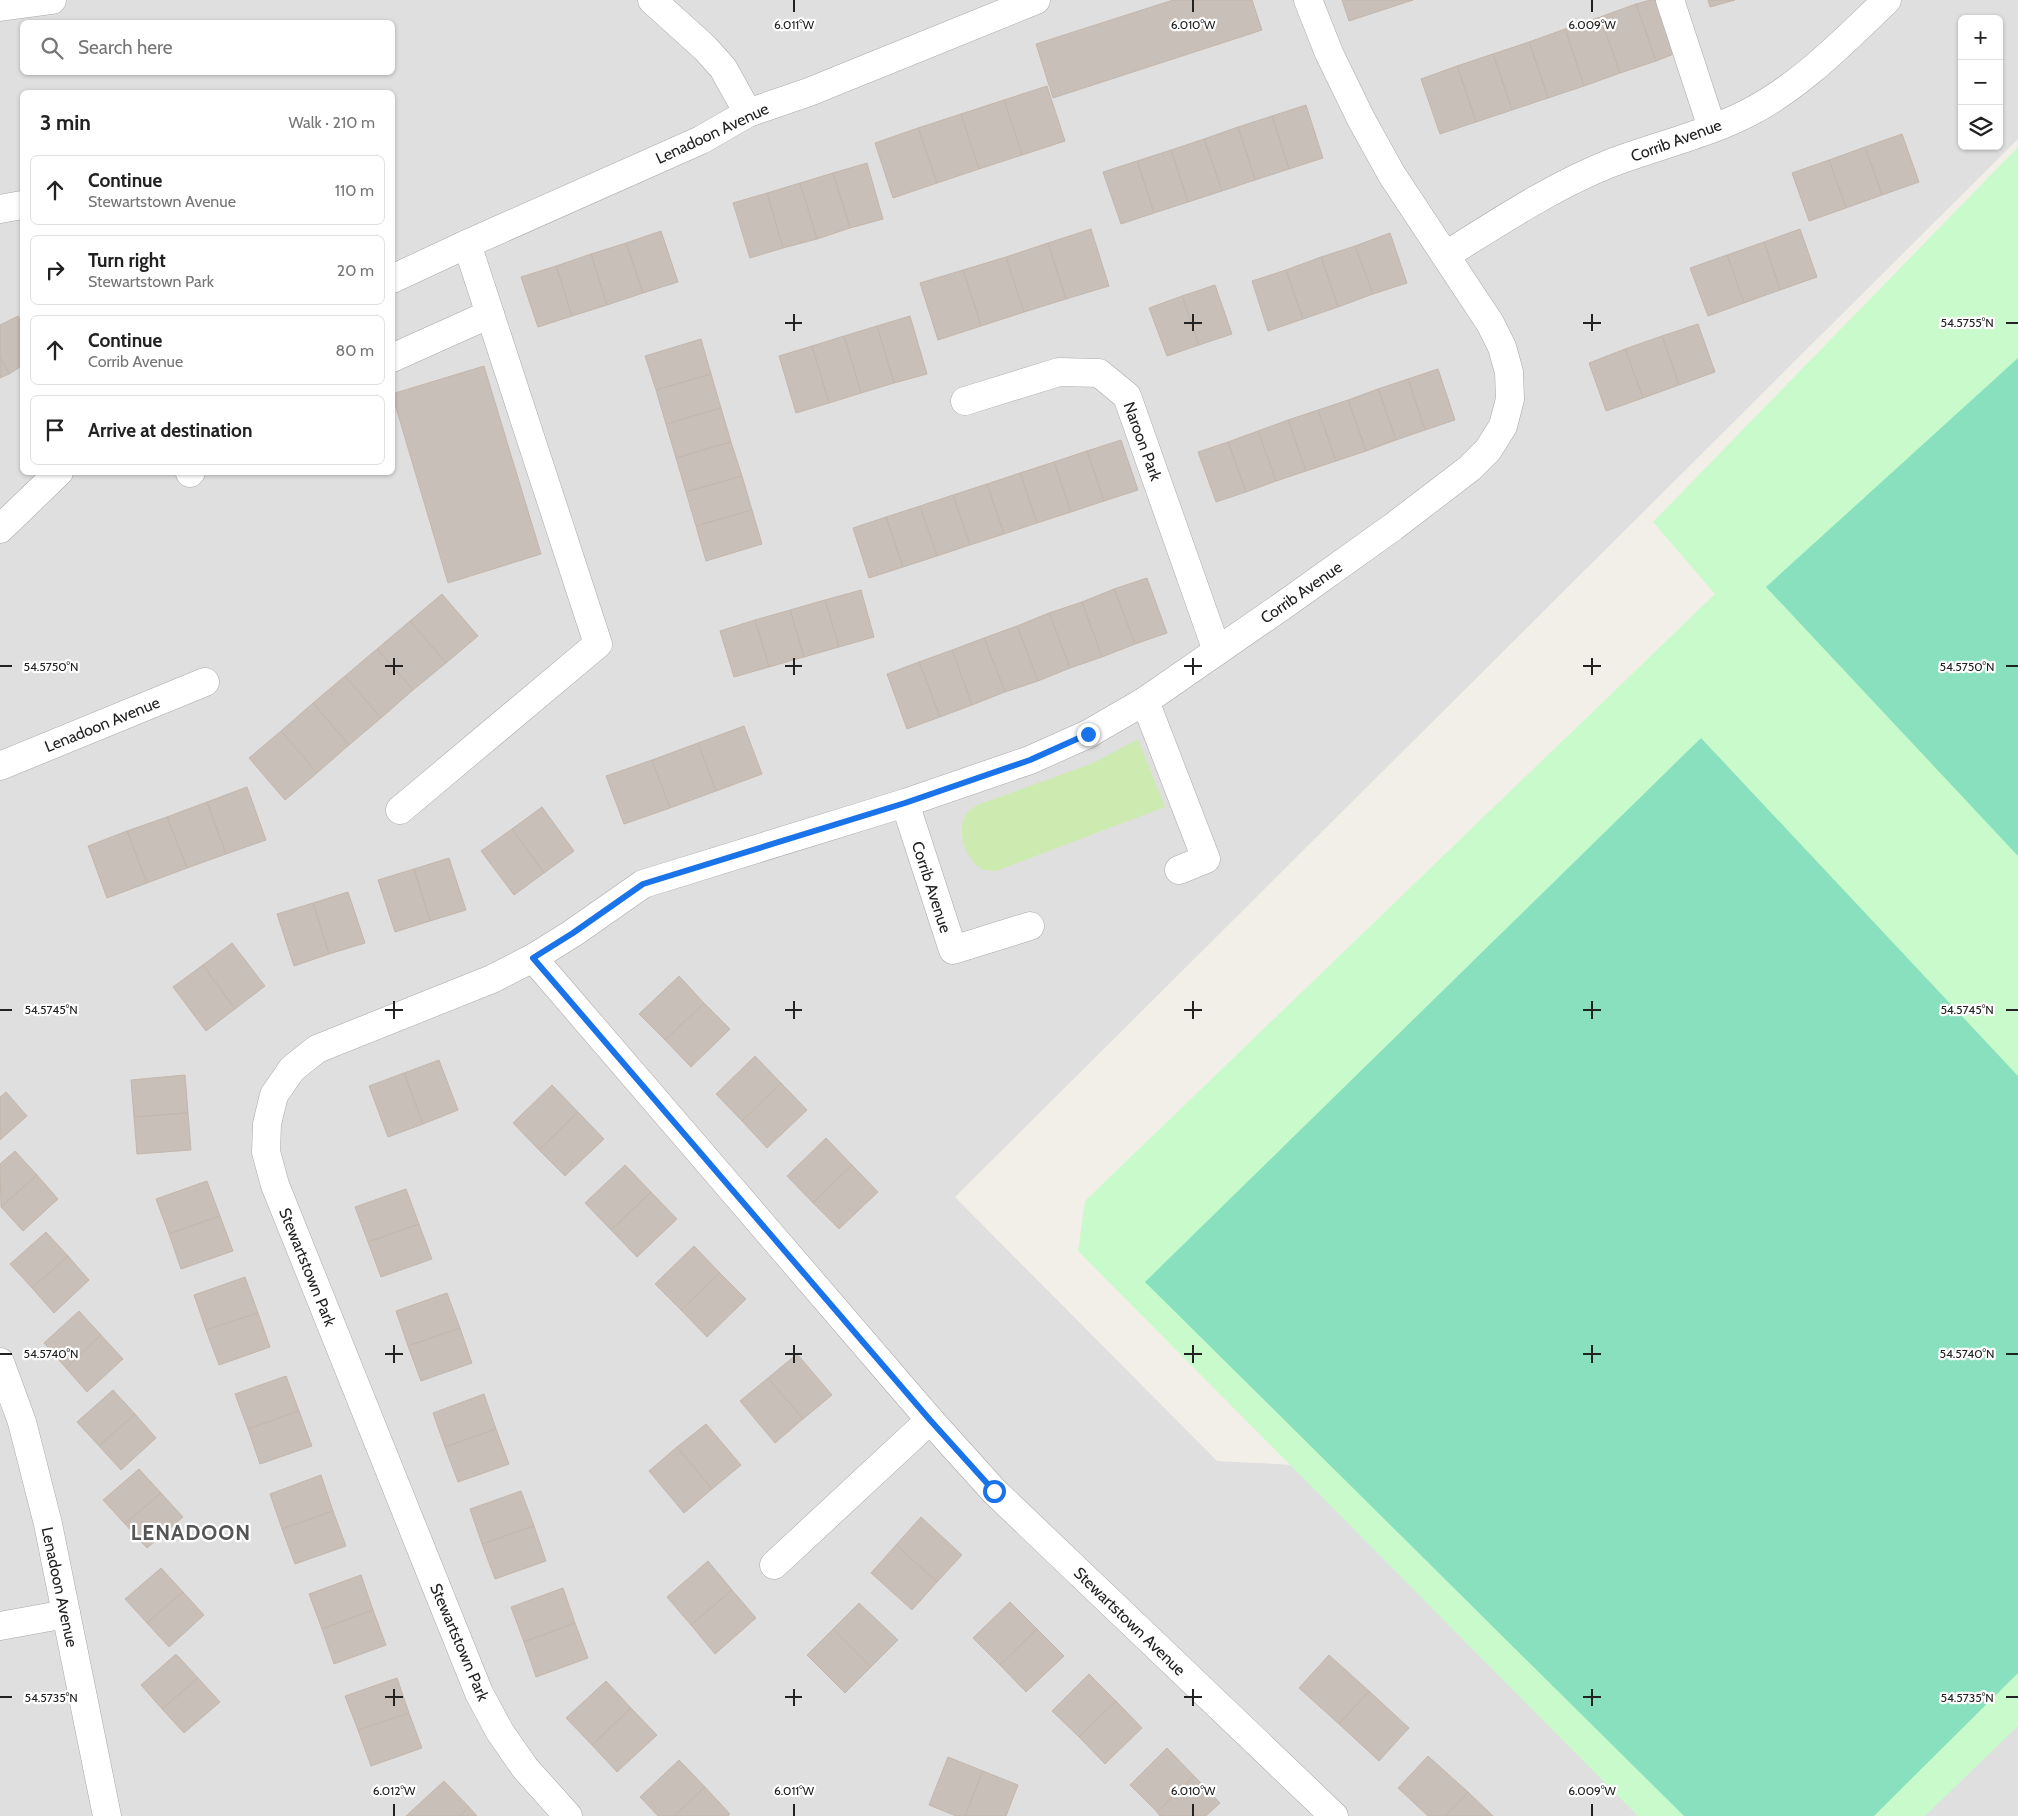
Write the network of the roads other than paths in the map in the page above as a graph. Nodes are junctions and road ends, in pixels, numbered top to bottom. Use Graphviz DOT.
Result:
graph roads {
  1 [pos="52,0"];
  2 [pos="652,0"];
  3 [pos="1036,0"];
  4 [pos="1308,0"];
  5 [pos="1670,0"];
  6 [pos="1887,0"];
  7 [pos="0,7"];
  8 [pos="748,113"];
  9 [pos="1712,128"];
  10 [pos="20,205"];
  11 [pos="0,209"];
  12 [pos="467,244"];
  13 [pos="1446,255"];
  14 [pos="395,278"];
  15 [pos="490,314"];
  16 [pos="395,357"];
  17 [pos="965,401"];
  18 [pos="56,475"];
  19 [pos="2,522"];
  20 [pos="1217,651"];
  21 [pos="205,682"];
  22 [pos="1145,701"];
  23 [pos="0,766"];
  24 [pos="905,803"];
  25 [pos="400,810"];
  26 [pos="1178,870"];
  27 [pos="643,884"];
  28 [pos="1030,926"];
  29 [pos="533,958"];
  30 [pos="0,1362"];
  31 [pos="930,1420"];
  32 [pos="774,1565"];
  33 [pos="66,1614"];
  34 [pos="0,1626"];
  35 [pos="107,1816"];
  36 [pos="568,1816"];
  37 [pos="1334,1816"];
  1 -- 7 [label="street"];
  2 -- 8 [label="street"];
  3 -- 8 [label="street, Lenadoon Avenue"];
  4 -- 13 [label="street, Corrib Avenue"];
  5 -- 9 [label="street"];
  6 -- 9 [label="street, Corrib Avenue"];
  8 -- 12 [label="street, Lenadoon Avenue"];
  9 -- 13 [label="street, Corrib Avenue"];
  10 -- 11 [label="street"];
  12 -- 14 [label="street, Lenadoon Avenue"];
  12 -- 15 [label="street"];
  13 -- 20 [label="street, Corrib Avenue"];
  15 -- 16 [label="street"];
  15 -- 25 [label="street"];
  17 -- 20 [label="street, Naroon Park"];
  18 -- 19 [label="street"];
  20 -- 22 [label="street, Corrib Avenue"];
  21 -- 23 [label="street, Lenadoon Avenue"];
  22 -- 24 [label="street, Corrib Avenue"];
  22 -- 26 [label="street"];
  24 -- 27 [label="street, Corrib Avenue"];
  24 -- 28 [label="street, Corrib Avenue"];
  27 -- 29 [label="street, Stewartstown Park"];
  29 -- 31 [label="street, Stewartstown Avenue"];
  29 -- 36 [label="street, Stewartstown Park"];
  30 -- 33 [label="street, Lenadoon Avenue"];
  31 -- 32 [label="street"];
  31 -- 37 [label="street, Stewartstown Avenue"];
  33 -- 34 [label="street"];
  33 -- 35 [label="street, Lenadoon Avenue"];
}
